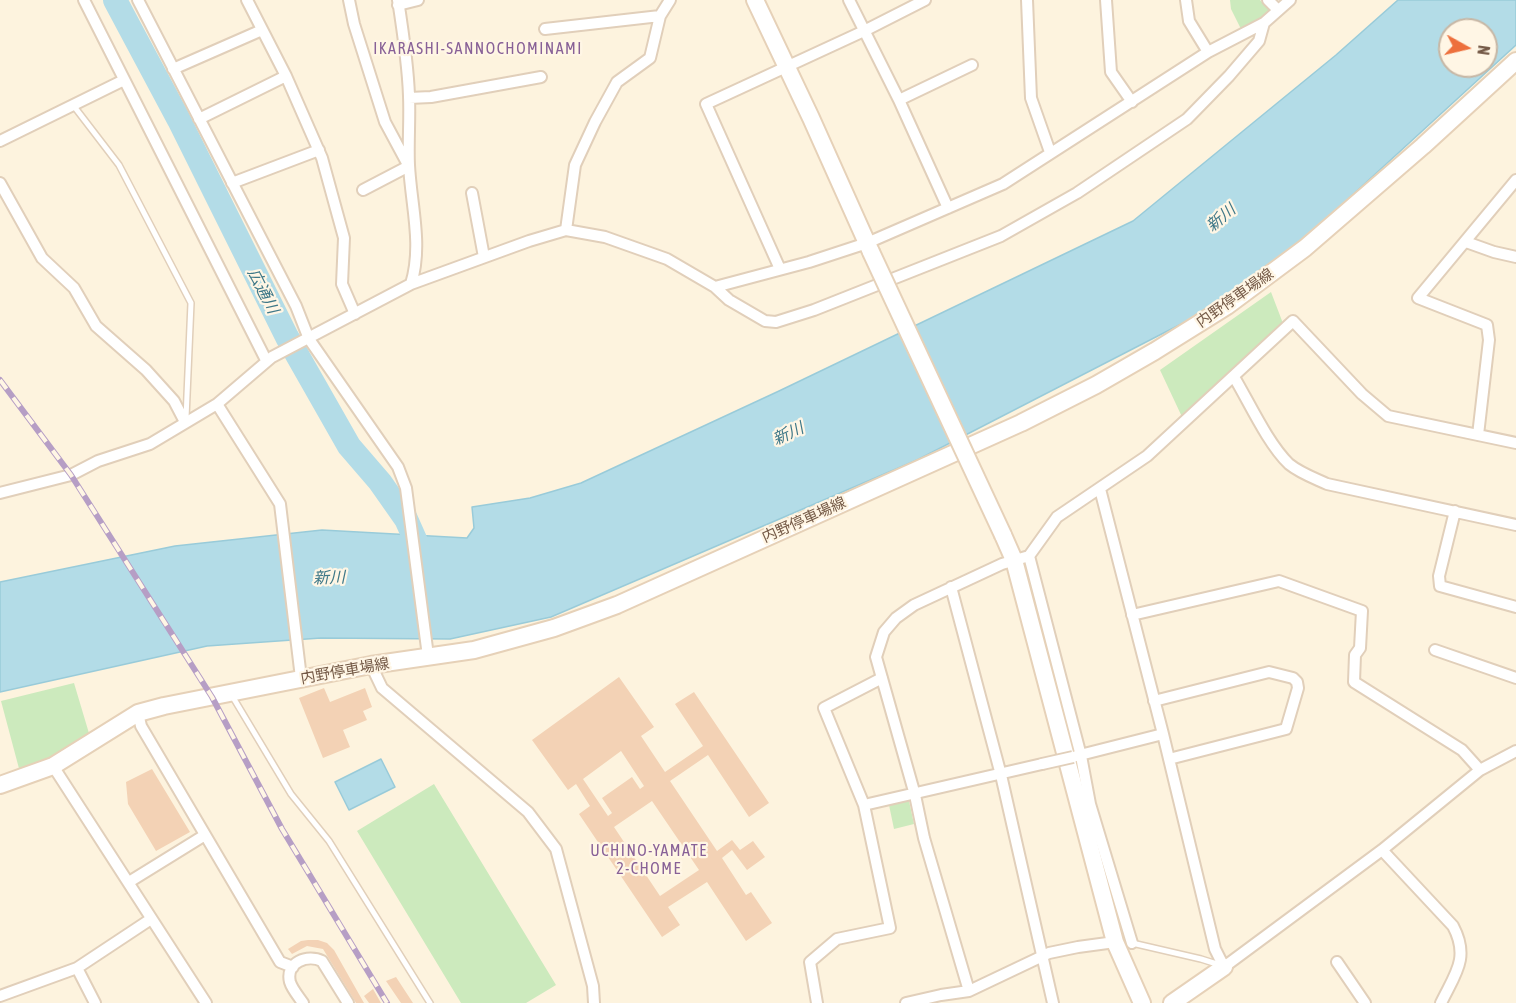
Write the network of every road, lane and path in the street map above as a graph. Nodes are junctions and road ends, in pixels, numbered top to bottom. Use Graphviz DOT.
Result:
graph roads {
  1 [pos="84,0"];
  2 [pos="138,0"];
  3 [pos="247,0"];
  4 [pos="350,0"];
  5 [pos="418,0"];
  6 [pos="670,0"];
  7 [pos="755,0"];
  8 [pos="849,0"];
  9 [pos="925,0"];
  10 [pos="1027,0"];
  11 [pos="1106,0"];
  12 [pos="1186,0"];
  13 [pos="1268,0"];
  14 [pos="1290,0"];
  15 [pos="398,2"];
  16 [pos="1278,9"];
  17 [pos="660,16"];
  18 [pos="1264,23"];
  19 [pos="544,29"];
  20 [pos="262,30"];
  21 [pos="864,31"];
  22 [pos="1208,52"];
  23 [pos="1516,61"];
  24 [pos="972,65"];
  25 [pos="786,66"];
  26 [pos="173,69"];
  27 [pos="285,76"];
  28 [pos="541,77"];
  29 [pos="124,80"];
  30 [pos="409,98"];
  31 [pos="899,100"];
  32 [pos="1132,102"];
  33 [pos="73,105"];
  34 [pos="199,119"];
  35 [pos="0,141"];
  36 [pos="319,150"];
  37 [pos="1050,152"];
  38 [pos="409,166"];
  39 [pos="0,183"];
  40 [pos="232,183"];
  41 [pos="1514,186"];
  42 [pos="363,190"];
  43 [pos="472,193"];
  44 [pos="948,208"];
  45 [pos="566,230"];
  46 [pos="1466,242"];
  47 [pos="869,248"];
  48 [pos="484,257"];
  49 [pos="1516,257"];
  50 [pos="780,268"];
  51 [pos="411,284"];
  52 [pos="715,287"];
  53 [pos="355,314"];
  54 [pos="306,340"];
  55 [pos="269,359"];
  56 [pos="1234,377"];
  57 [pos="217,404"];
  58 [pos="185,422"];
  59 [pos="1478,435"];
  60 [pos="1516,443"];
  61 [pos="1100,489"];
  62 [pos="0,494"];
  63 [pos="1455,511"];
  64 [pos="1516,525"];
  65 [pos="1022,558"];
  66 [pos="951,587"];
  67 [pos="1516,607"];
  68 [pos="1132,615"];
  69 [pos="1435,650"];
  70 [pos="428,657"];
  71 [pos="371,665"];
  72 [pos="301,678"];
  73 [pos="882,678"];
  74 [pos="1516,678"];
  75 [pos="231,693"];
  76 [pos="1154,700"];
  77 [pos="138,713"];
  78 [pos="1163,734"];
  79 [pos="1516,751"];
  80 [pos="1077,756"];
  81 [pos="1169,759"];
  82 [pos="53,766"];
  83 [pos="1480,770"];
  84 [pos="1001,775"];
  85 [pos="0,785"];
  86 [pos="915,795"];
  87 [pos="864,805"];
  88 [pos="205,835"];
  89 [pos="1382,850"];
  90 [pos="129,882"];
  91 [pos="151,919"];
  92 [pos="1124,943"];
  93 [pos="1041,956"];
  94 [pos="1338,962"];
  95 [pos="293,967"];
  96 [pos="1224,967"];
  97 [pos="77,968"];
  98 [pos="969,991"];
  99 [pos="0,996"];
  100 [pos="95,1003"];
  101 [pos="206,1003"];
  102 [pos="303,1003"];
  103 [pos="348,1003"];
  104 [pos="430,1003"];
  105 [pos="594,1003"];
  106 [pos="817,1003"];
  107 [pos="906,1003"];
  108 [pos="1053,1003"];
  109 [pos="1142,1003"];
  110 [pos="1172,1003"];
  111 [pos="1365,1003"];
  112 [pos="1441,1003"];
  1 -- 29 [label="street"];
  2 -- 26 [label="street"];
  3 -- 20 [label="street"];
  4 -- 38 [label="street"];
  5 -- 15 [label="street"];
  6 -- 17 [label="street"];
  7 -- 25 [label="main road"];
  8 -- 21 [label="street"];
  9 -- 21 [label="street"];
  10 -- 37 [label="street"];
  11 -- 32 [label="street"];
  12 -- 22 [label="street"];
  13 -- 16 [label="street"];
  14 -- 16 [label="street"];
  15 -- 30 [label="street"];
  16 -- 18 [label="street"];
  17 -- 19 [label="street"];
  17 -- 45 [label="street"];
  18 -- 22 [label="street"];
  18 -- 52 [label="street"];
  20 -- 26 [label="street"];
  20 -- 27 [label="street"];
  21 -- 25 [label="street"];
  21 -- 31 [label="street"];
  22 -- 32 [label="street"];
  23 -- 70 [label="main road, 内野停車場線"];
  24 -- 31 [label="street"];
  25 -- 47 [label="main road"];
  25 -- 50 [label="street"];
  26 -- 34 [label="street"];
  27 -- 34 [label="street"];
  27 -- 36 [label="street"];
  28 -- 30 [label="street"];
  29 -- 33 [label="street"];
  29 -- 55 [label="street"];
  30 -- 38 [label="street"];
  31 -- 44 [label="street"];
  32 -- 37 [label="street"];
  33 -- 35 [label="street"];
  33 -- 58 [label="lane"];
  34 -- 40 [label="street"];
  36 -- 40 [label="street"];
  36 -- 53 [label="street"];
  37 -- 44 [label="street"];
  38 -- 42 [label="street"];
  38 -- 51 [label="street"];
  39 -- 58 [label="street"];
  40 -- 54 [label="street"];
  41 -- 46 [label="street"];
  43 -- 48 [label="street"];
  44 -- 47 [label="street"];
  45 -- 48 [label="street"];
  45 -- 52 [label="street"];
  46 -- 49 [label="street"];
  46 -- 59 [label="street"];
  47 -- 50 [label="street"];
  47 -- 65 [label="main road, bridge"];
  48 -- 51 [label="street"];
  50 -- 52 [label="street"];
  51 -- 53 [label="street"];
  53 -- 54 [label="street"];
  54 -- 55 [label="street"];
  54 -- 70 [label="street"];
  55 -- 57 [label="street"];
  56 -- 59 [label="street"];
  56 -- 61 [label="street"];
  56 -- 63 [label="street"];
  57 -- 58 [label="street"];
  57 -- 72 [label="street"];
  58 -- 62 [label="street"];
  59 -- 60 [label="street"];
  61 -- 65 [label="street"];
  61 -- 68 [label="street"];
  63 -- 64 [label="street"];
  63 -- 67 [label="street"];
  65 -- 66 [label="street"];
  65 -- 80 [label="street"];
  65 -- 92 [label="main road"];
  66 -- 73 [label="street"];
  66 -- 84 [label="street"];
  68 -- 76 [label="street"];
  68 -- 83 [label="street"];
  69 -- 74 [label="street"];
  70 -- 71 [label="main road, 内野停車場線"];
  71 -- 72 [label="main road, 内野停車場線"];
  71 -- 105 [label="street"];
  72 -- 75 [label="main road, 内野停車場線"];
  73 -- 86 [label="street"];
  73 -- 87 [label="street"];
  75 -- 77 [label="main road, 内野停車場線"];
  75 -- 104 [label="lane"];
  76 -- 78 [label="street"];
  76 -- 81 [label="street"];
  77 -- 82 [label="main road, 内野停車場線"];
  77 -- 88 [label="street"];
  78 -- 80 [label="street"];
  78 -- 81 [label="street"];
  79 -- 83 [label="street"];
  80 -- 84 [label="street, bridge"];
  80 -- 92 [label="street"];
  81 -- 96 [label="street"];
  82 -- 85 [label="main road, 内野停車場線"];
  82 -- 90 [label="street"];
  83 -- 89 [label="street"];
  84 -- 86 [label="street"];
  84 -- 93 [label="street"];
  86 -- 87 [label="street"];
  86 -- 98 [label="street"];
  87 -- 106 [label="street"];
  88 -- 90 [label="street"];
  88 -- 95 [label="street"];
  89 -- 96 [label="street"];
  89 -- 112 [label="street"];
  90 -- 91 [label="street"];
  91 -- 97 [label="street"];
  91 -- 101 [label="street"];
  92 -- 93 [label="street"];
  92 -- 96 [label="lane"];
  92 -- 109 [label="main road"];
  93 -- 98 [label="street"];
  93 -- 108 [label="street"];
  94 -- 111 [label="street"];
  95 -- 102 [label="street"];
  95 -- 103 [label="street"];
  96 -- 110 [label="main road"];
  97 -- 99 [label="street"];
  97 -- 100 [label="street"];
  98 -- 107 [label="street"];
}
